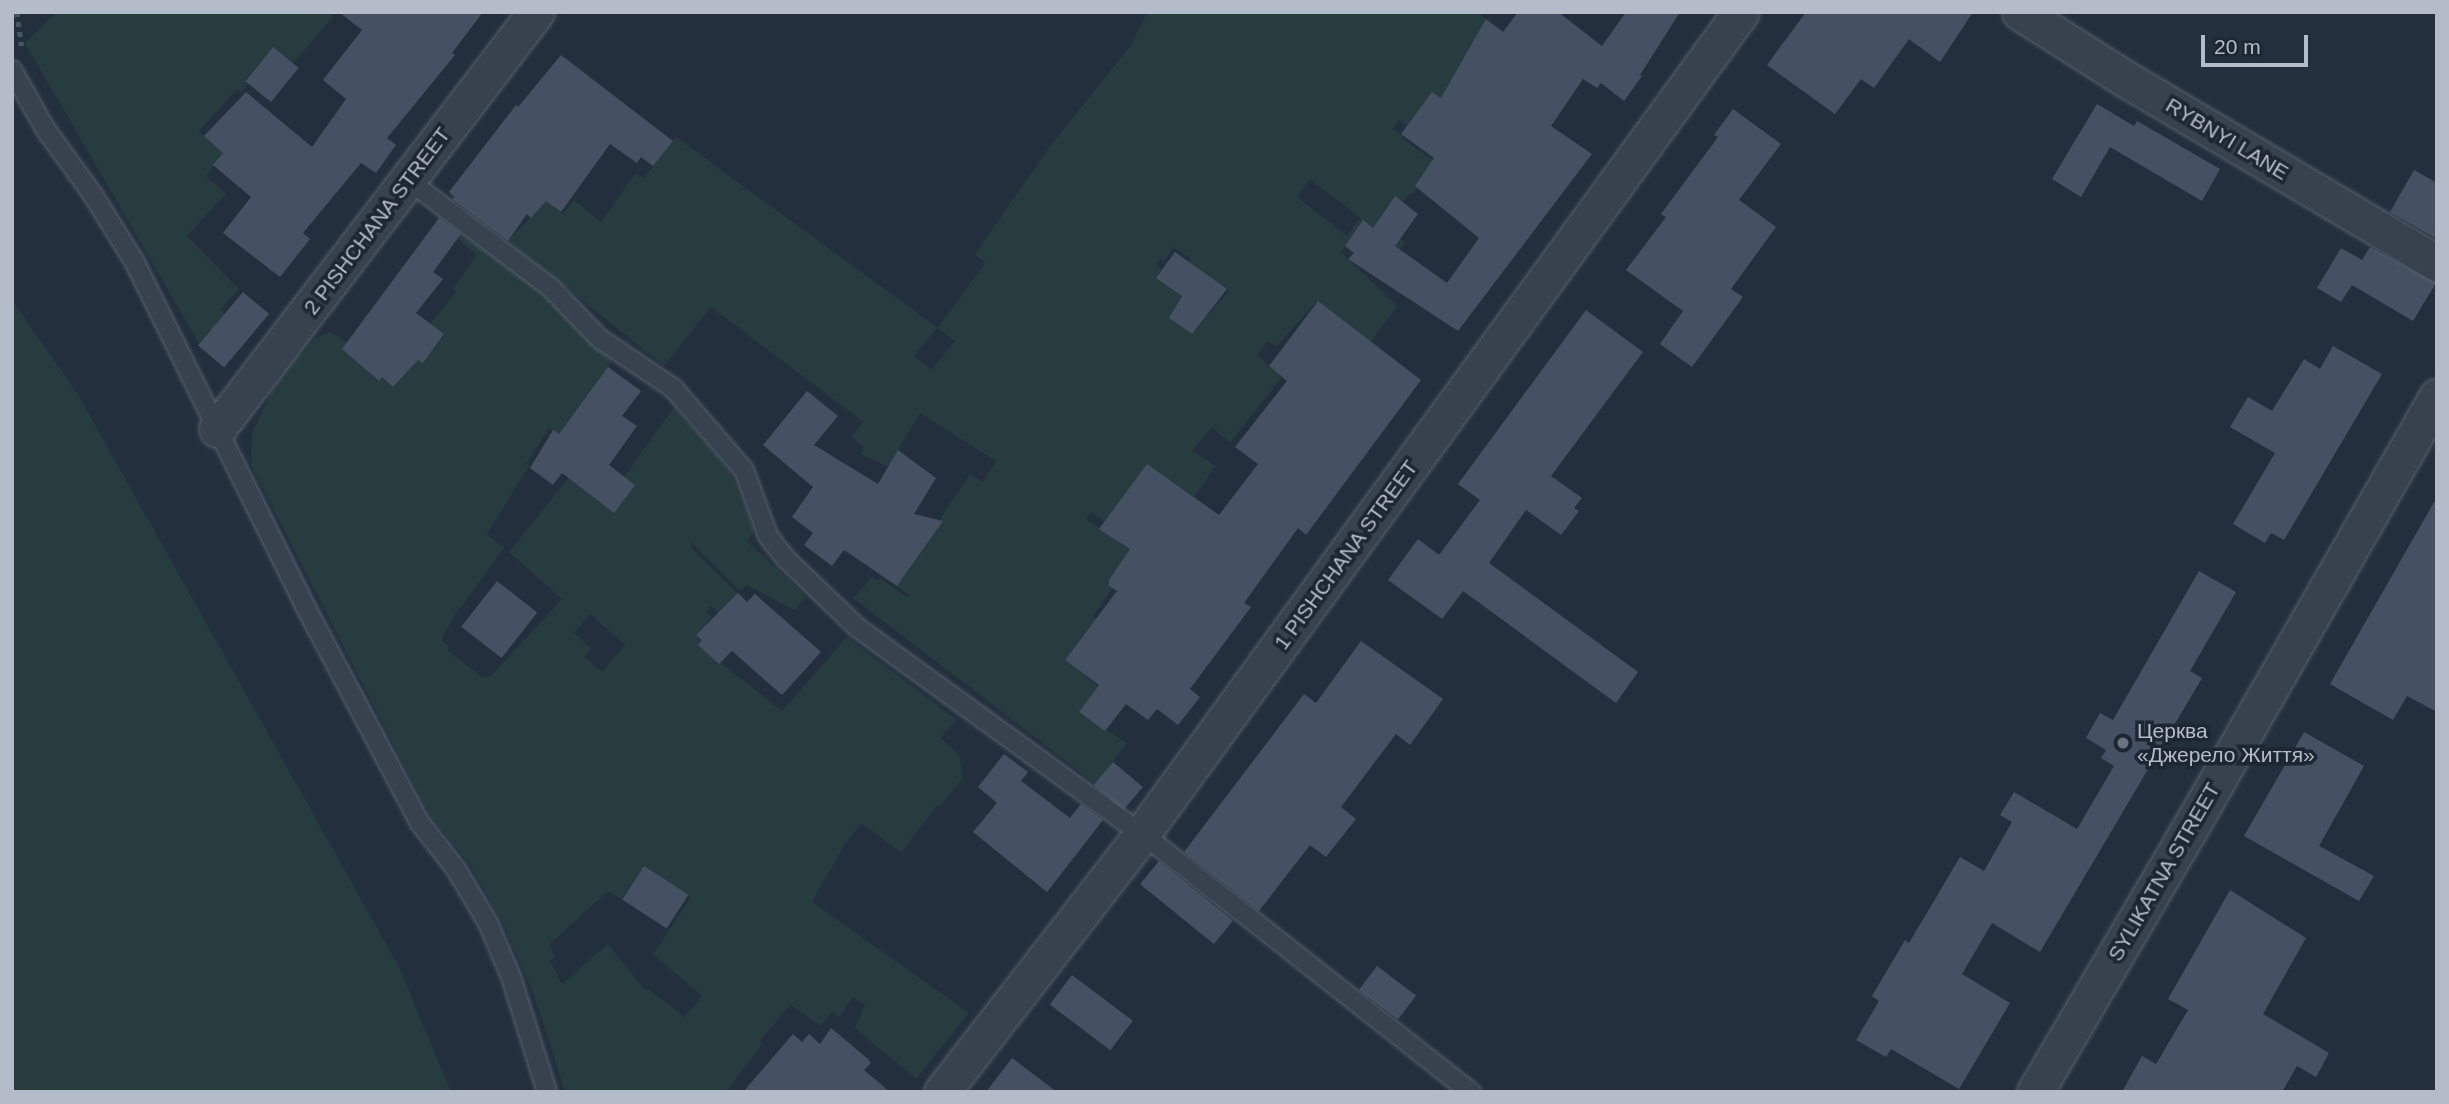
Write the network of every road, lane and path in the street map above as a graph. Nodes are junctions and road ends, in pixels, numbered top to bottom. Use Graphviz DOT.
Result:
graph roads {
  1 [pos="536,12"];
  2 [pos="1741,12"];
  3 [pos="2020,12"];
  4 [pos="12,70"];
  5 [pos="408,180"];
  6 [pos="2437,263"];
  7 [pos="2437,397"];
  8 [pos="217,429"];
  9 [pos="1141,835"];
  10 [pos="547,1092"];
  11 [pos="942,1092"];
  12 [pos="1471,1092"];
  13 [pos="2035,1092"];
  1 -- 5 [label="street, 2 PISHCHANA STREET"];
  2 -- 9 [label="street, 1 PISHCHANA STREET"];
  3 -- 6 [label="street, RYBNYI LANE"];
  4 -- 8 [label="lane"];
  5 -- 8 [label="street, 2 PISHCHANA STREET"];
  5 -- 9 [label="lane"];
  7 -- 13 [label="street, SYLIKATNA STREET"];
  8 -- 10 [label="lane"];
  9 -- 11 [label="street, 1 PISHCHANA STREET"];
  9 -- 12 [label="lane"];
}
